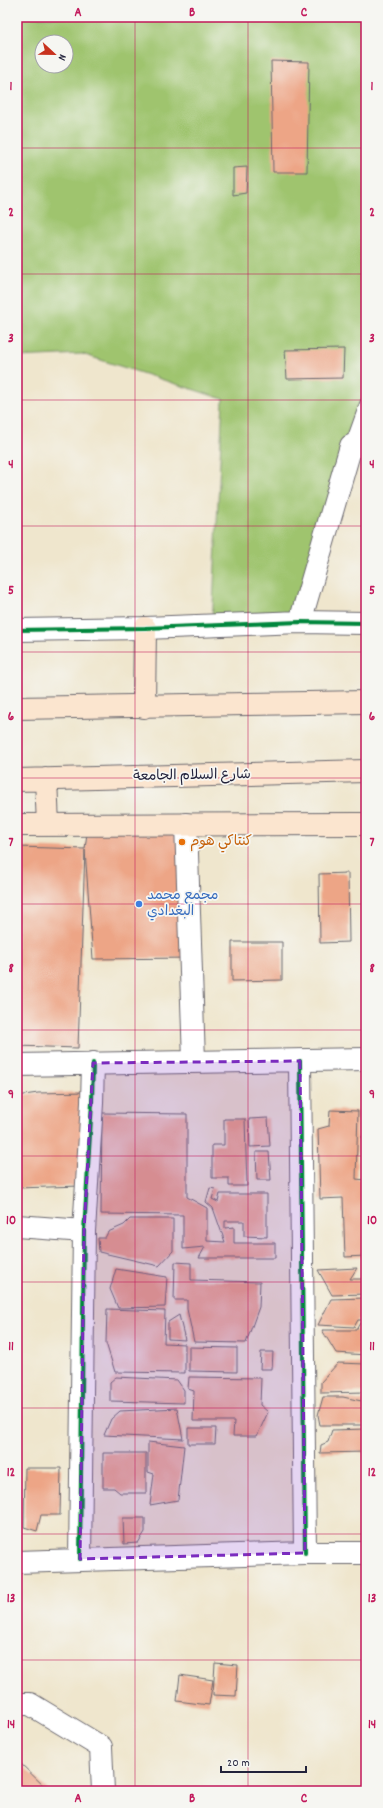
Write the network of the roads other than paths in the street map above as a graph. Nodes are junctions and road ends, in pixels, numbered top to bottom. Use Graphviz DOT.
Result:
graph roads {
  1 [pos="366,404"];
  2 [pos="359,443"];
  3 [pos="300,622"];
  4 [pos="366,623"];
  5 [pos="145,628"];
  6 [pos="17,630"];
  7 [pos="366,702"];
  8 [pos="144,707"];
  9 [pos="17,708"];
  10 [pos="366,771"];
  11 [pos="17,780"];
  12 [pos="46,780"];
  13 [pos="186,824"];
  14 [pos="366,824"];
  15 [pos="17,825"];
  16 [pos="48,825"];
  17 [pos="366,1059"];
  18 [pos="194,1061"];
  19 [pos="300,1061"];
  20 [pos="93,1063"];
  21 [pos="17,1066"];
  22 [pos="17,1226"];
  23 [pos="84,1231"];
  24 [pos="305,1553"];
  25 [pos="366,1553"];
  26 [pos="80,1559"];
  27 [pos="17,1562"];
  28 [pos="17,1704"];
  29 [pos="103,1791"];
  1 -- 2 [label="lane"];
  2 -- 3 [label="street"];
  3 -- 4 [label="street"];
  3 -- 5 [label="street"];
  5 -- 6 [label="street"];
  5 -- 8 [label="main road"];
  7 -- 8 [label="main road"];
  8 -- 9 [label="main road"];
  10 -- 12 [label="main road, شارع السلام الجامعة"];
  11 -- 12 [label="main road, شارع السلام الجامعة"];
  12 -- 16 [label="main road"];
  13 -- 14 [label="main road"];
  13 -- 16 [label="main road"];
  13 -- 18 [label="street"];
  15 -- 16 [label="main road"];
  17 -- 19 [label="street"];
  18 -- 19 [label="street"];
  18 -- 20 [label="street"];
  19 -- 24 [label="street"];
  20 -- 21 [label="street"];
  20 -- 23 [label="street"];
  22 -- 23 [label="street"];
  23 -- 26 [label="street"];
  24 -- 25 [label="street"];
  24 -- 26 [label="street"];
  26 -- 27 [label="street"];
  28 -- 29 [label="street"];
}
